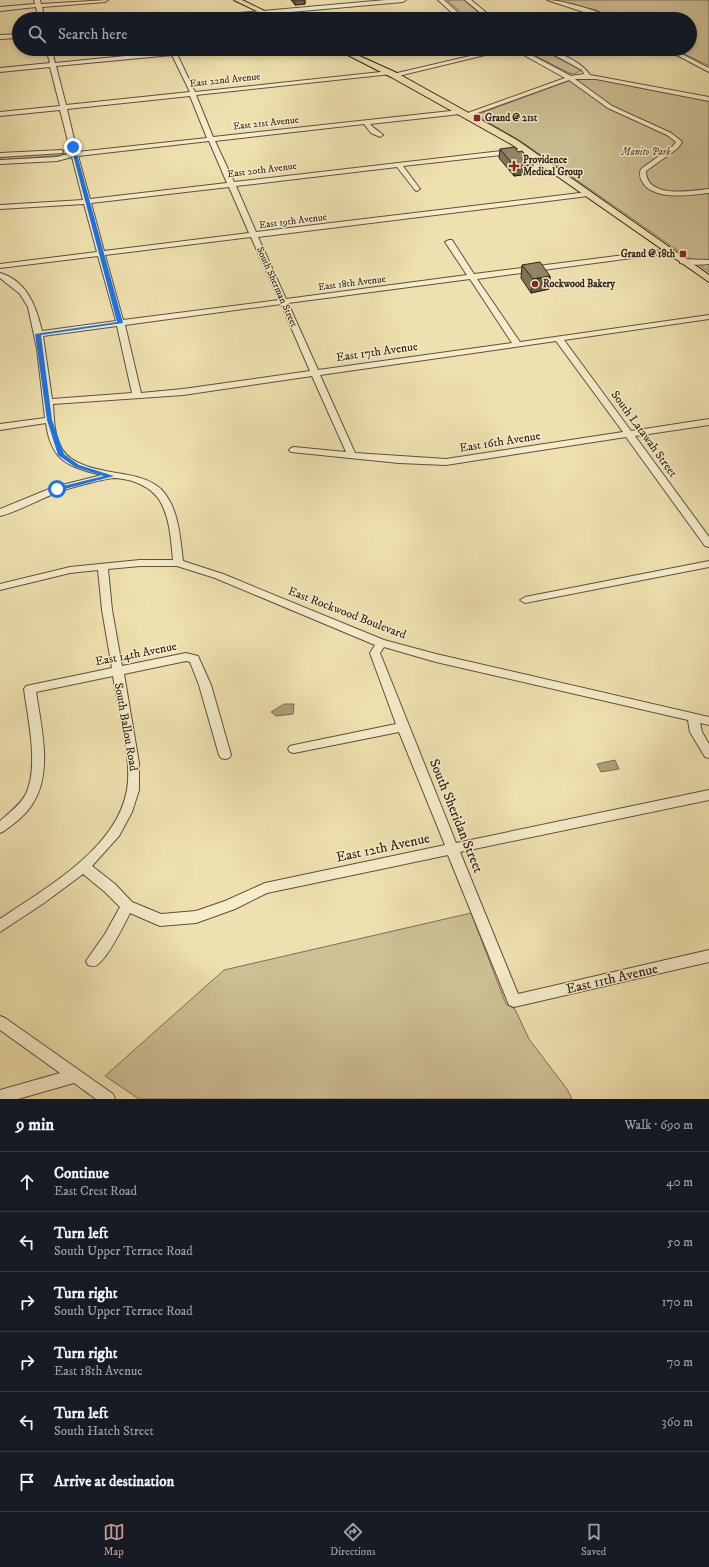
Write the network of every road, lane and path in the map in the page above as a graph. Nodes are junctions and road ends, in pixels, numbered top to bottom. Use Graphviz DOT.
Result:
graph roads {
  1 [pos="105,0"];
  2 [pos="237,0"];
  3 [pos="403,0"];
  4 [pos="441,0"];
  5 [pos="468,0"];
  6 [pos="550,0"];
  7 [pos="38,3"];
  8 [pos="0,9"];
  9 [pos="264,12"];
  10 [pos="454,12"];
  11 [pos="483,12"];
  12 [pos="595,12"];
  13 [pos="12,36"];
  14 [pos="0,37"];
  15 [pos="51,56"];
  16 [pos="141,56"];
  17 [pos="175,56"];
  18 [pos="354,56"];
  19 [pos="475,56"];
  20 [pos="529,56"];
  21 [pos="559,56"];
  22 [pos="682,56"];
  23 [pos="53,64"];
  24 [pos="0,70"];
  25 [pos="709,70"];
  26 [pos="392,74"];
  27 [pos="588,76"];
  28 [pos="570,78"];
  29 [pos="193,93"];
  30 [pos="709,99"];
  31 [pos="63,106"];
  32 [pos="0,114"];
  33 [pos="463,114"];
  34 [pos="366,122"];
  35 [pos="380,135"];
  36 [pos="211,139"];
  37 [pos="527,150"];
  38 [pos="74,154"];
  39 [pos="0,155"];
  40 [pos="0,162"];
  41 [pos="398,164"];
  42 [pos="232,184"];
  43 [pos="417,189"];
  44 [pos="709,191"];
  45 [pos="588,194"];
  46 [pos="87,201"];
  47 [pos="0,208"];
  48 [pos="254,236"];
  49 [pos="450,242"];
  50 [pos="669,251"];
  51 [pos="102,254"];
  52 [pos="683,261"];
  53 [pos="709,264"];
  54 [pos="0,266"];
  55 [pos="0,275"];
  56 [pos="473,277"];
  57 [pos="706,277"];
  58 [pos="284,302"];
  59 [pos="709,318"];
  60 [pos="120,323"];
  61 [pos="38,334"];
  62 [pos="559,338"];
  63 [pos="518,345"];
  64 [pos="316,373"];
  65 [pos="137,395"];
  66 [pos="48,402"];
  67 [pos="49,420"];
  68 [pos="709,422"];
  69 [pos="0,427"];
  70 [pos="630,434"];
  71 [pos="294,450"];
  72 [pos="352,456"];
  73 [pos="110,476"];
  74 [pos="0,514"];
  75 [pos="709,544"];
  76 [pos="178,563"];
  77 [pos="709,564"];
  78 [pos="103,566"];
  79 [pos="0,587"];
  80 [pos="525,600"];
  81 [pos="381,643"];
  82 [pos="116,671"];
  83 [pos="693,718"];
  84 [pos="709,721"];
  85 [pos="403,728"];
  86 [pos="294,749"];
  87 [pos="709,754"];
  88 [pos="225,755"];
  89 [pos="709,795"];
  90 [pos="0,828"];
  91 [pos="453,849"];
  92 [pos="84,867"];
  93 [pos="127,906"];
  94 [pos="0,926"];
  95 [pos="709,956"];
  96 [pos="93,961"];
  97 [pos="514,1001"];
  98 [pos="0,1022"];
  99 [pos="76,1076"];
  100 [pos="0,1097"];
  101 [pos="108,1099"];
  1 -- 7 [label="street"];
  2 -- 9 [label="main road"];
  3 -- 9 [label="street"];
  4 -- 10 [label="street"];
  5 -- 11 [label="street"];
  6 -- 12 [label="street"];
  7 -- 8 [label="street"];
  13 -- 14 [label="street"];
  15 -- 23 [label="street"];
  16 -- 23 [label="street"];
  17 -- 29 [label="street, South Sherman Street"];
  18 -- 26 [label="main road"];
  19 -- 26 [label="street, East 22nd Avenue"];
  20 -- 28 [label="street"];
  21 -- 27 [label="street"];
  22 -- 25 [label="street"];
  23 -- 24 [label="street"];
  23 -- 31 [label="street"];
  26 -- 29 [label="street, East 22nd Avenue"];
  26 -- 33 [label="main road"];
  27 -- 28 [label="street, East 21st Avenue"];
  27 -- 30 [label="street"];
  28 -- 33 [label="street, East 21st Avenue"];
  28 -- 44 [label="street"];
  29 -- 31 [label="street, East 22nd Avenue"];
  29 -- 36 [label="street, South Sherman Street"];
  31 -- 32 [label="street, East 22nd Avenue"];
  31 -- 38 [label="street"];
  33 -- 34 [label="street, East 21st Avenue"];
  33 -- 37 [label="main road"];
  34 -- 35 [label="street"];
  34 -- 36 [label="street, East 21st Avenue"];
  36 -- 38 [label="street, East 21st Avenue"];
  36 -- 42 [label="street, South Sherman Street"];
  37 -- 41 [label="street, East 20th Avenue"];
  37 -- 45 [label="main road"];
  38 -- 39 [label="street"];
  38 -- 40 [label="street"];
  38 -- 46 [label="street"];
  41 -- 42 [label="street, East 20th Avenue"];
  41 -- 43 [label="street"];
  42 -- 46 [label="street, East 20th Avenue"];
  42 -- 48 [label="street, South Sherman Street"];
  45 -- 48 [label="street, East 19th Avenue"];
  45 -- 50 [label="main road"];
  46 -- 47 [label="street, East 20th Avenue"];
  46 -- 51 [label="street"];
  48 -- 51 [label="street, East 19th Avenue"];
  48 -- 58 [label="street, South Sherman Street"];
  49 -- 56 [label="street"];
  50 -- 52 [label="main road"];
  50 -- 56 [label="street, East 18th Avenue"];
  51 -- 54 [label="street, East 19th Avenue"];
  51 -- 60 [label="street"];
  52 -- 53 [label="street"];
  52 -- 57 [label="main road"];
  53 -- 57 [label="street"];
  55 -- 61 [label="street"];
  56 -- 58 [label="street, East 18th Avenue"];
  56 -- 63 [label="street"];
  58 -- 60 [label="street, East 18th Avenue"];
  58 -- 64 [label="street, South Sherman Street"];
  59 -- 62 [label="street, East 17th Avenue"];
  60 -- 61 [label="street, East 18th Avenue"];
  60 -- 65 [label="street"];
  61 -- 66 [label="street"];
  62 -- 63 [label="street, East 17th Avenue"];
  62 -- 70 [label="street, South Latawah Street"];
  63 -- 64 [label="street, East 17th Avenue"];
  64 -- 65 [label="street, East 17th Avenue"];
  64 -- 72 [label="street, South Sherman Street"];
  65 -- 66 [label="street, East 17th Avenue"];
  66 -- 67 [label="street"];
  67 -- 69 [label="street"];
  67 -- 73 [label="street"];
  68 -- 70 [label="street, East 16th Avenue"];
  70 -- 72 [label="street, East 16th Avenue"];
  70 -- 75 [label="street, South Latawah Street"];
  71 -- 72 [label="street, East 16th Avenue"];
  73 -- 74 [label="street"];
  73 -- 76 [label="street"];
  76 -- 78 [label="street, East Rockwood Boulevard"];
  76 -- 81 [label="street, East Rockwood Boulevard"];
  77 -- 80 [label="street"];
  78 -- 79 [label="street, East Rockwood Boulevard"];
  78 -- 82 [label="street, South Ballou Road"];
  81 -- 83 [label="street, East Rockwood Boulevard"];
  81 -- 85 [label="street, South Sheridan Street"];
  82 -- 88 [label="street, East 14th Avenue"];
  82 -- 90 [label="street, East 14th Avenue"];
  82 -- 92 [label="street, South Ballou Road"];
  83 -- 84 [label="street, East Rockwood Boulevard"];
  83 -- 87 [label="street"];
  85 -- 86 [label="street"];
  85 -- 91 [label="street, South Sheridan Street"];
  89 -- 91 [label="street, East 12th Avenue"];
  91 -- 93 [label="street, East 12th Avenue"];
  91 -- 97 [label="street, South Sheridan Street"];
  92 -- 93 [label="street, East 12th Avenue"];
  92 -- 94 [label="street, South Ballou Road"];
  93 -- 96 [label="street"];
  95 -- 97 [label="street, East 11th Avenue"];
  98 -- 99 [label="street"];
  99 -- 100 [label="street"];
  99 -- 101 [label="street"];
}
